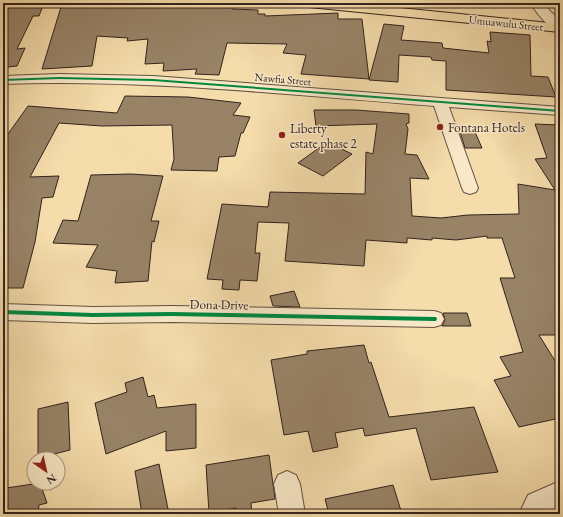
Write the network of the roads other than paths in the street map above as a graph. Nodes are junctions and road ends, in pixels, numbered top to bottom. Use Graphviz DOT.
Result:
graph roads {
  1 [pos="309,3"];
  2 [pos="374,3"];
  3 [pos="537,3"];
  4 [pos="551,3"];
  5 [pos="360,5"];
  6 [pos="559,22"];
  7 [pos="3,80"];
  8 [pos="440,102"];
  9 [pos="560,111"];
  10 [pos="470,188"];
  11 [pos="3,312"];
  12 [pos="434,319"];
  13 [pos="287,484"];
  14 [pos="560,494"];
  15 [pos="292,514"];
  16 [pos="532,514"];
  1 -- 5 [label="main road, Umuawulu Street"];
  2 -- 6 [label="main road, Umuawulu Street"];
  3 -- 6 [label="street"];
  4 -- 6 [label="street"];
  5 -- 6 [label="main road, Umuawulu Street"];
  7 -- 8 [label="street, Nawfia Street"];
  8 -- 9 [label="street, Nawfia Street"];
  8 -- 10 [label="street"];
  11 -- 12 [label="street, Dona Drive"];
  13 -- 15 [label="street"];
  14 -- 16 [label="street"];
}
